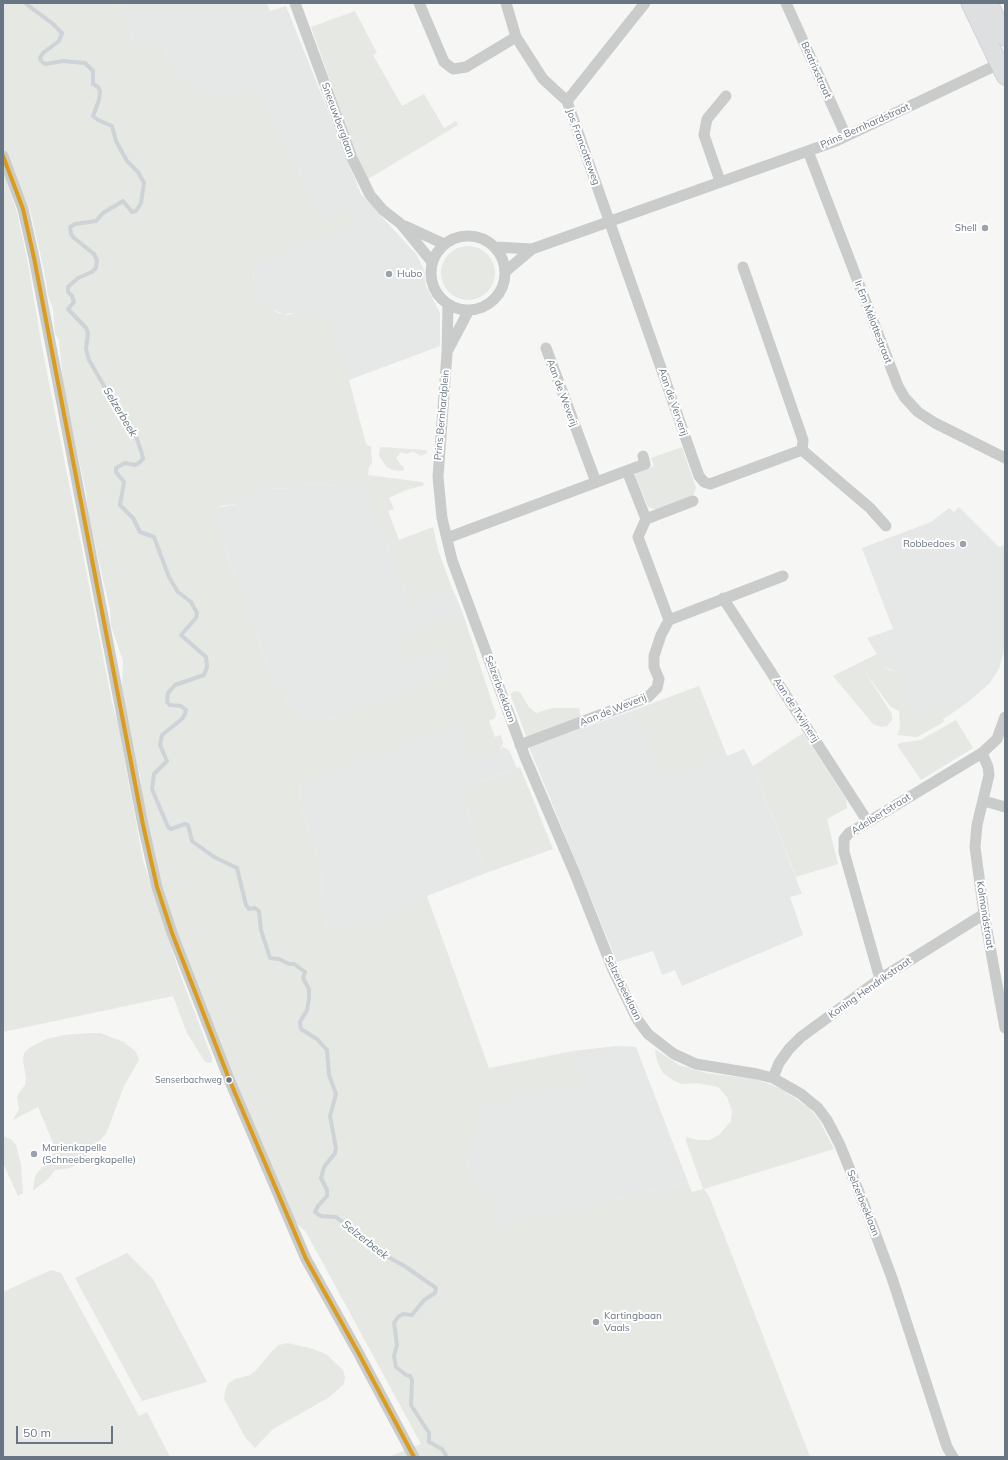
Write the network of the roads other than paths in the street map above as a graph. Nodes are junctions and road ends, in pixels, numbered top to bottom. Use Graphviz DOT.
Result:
graph roads {
  1 [pos="295,3"];
  2 [pos="418,3"];
  3 [pos="506,3"];
  4 [pos="645,3"];
  5 [pos="786,3"];
  6 [pos="970,3"];
  7 [pos="989,3"];
  8 [pos="516,37"];
  9 [pos="1005,37"];
  10 [pos="1003,67"];
  11 [pos="726,96"];
  12 [pos="567,102"];
  13 [pos="846,136"];
  14 [pos="808,151"];
  15 [pos="3,156"];
  16 [pos="720,181"];
  17 [pos="610,221"];
  18 [pos="401,224"];
  19 [pos="444,244"];
  20 [pos="496,247"];
  21 [pos="532,249"];
  22 [pos="432,262"];
  23 [pos="742,267"];
  24 [pos="506,271"];
  25 [pos="448,304"];
  26 [pos="469,310"];
  27 [pos="546,348"];
  28 [pos="447,353"];
  29 [pos="802,450"];
  30 [pos="642,456"];
  31 [pos="1005,458"];
  32 [pos="627,471"];
  33 [pos="438,477"];
  34 [pos="596,482"];
  35 [pos="693,501"];
  36 [pos="646,520"];
  37 [pos="886,526"];
  38 [pos="447,538"];
  39 [pos="783,576"];
  40 [pos="723,598"];
  41 [pos="669,620"];
  42 [pos="1005,717"];
  43 [pos="520,745"];
  44 [pos="982,753"];
  45 [pos="984,801"];
  46 [pos="1005,807"];
  47 [pos="868,822"];
  48 [pos="984,914"];
  49 [pos="880,979"];
  50 [pos="1005,1028"];
  51 [pos="773,1078"];
  52 [pos="414,1457"];
  53 [pos="953,1457"];
  1 -- 18 [label="street, Sneeuwberglaan"];
  2 -- 8 [label="street"];
  3 -- 8 [label="street"];
  4 -- 12 [label="street, Jos Francotteweg"];
  5 -- 13 [label="street, Beatrixstraat"];
  6 -- 10 [label="main road"];
  7 -- 9 [label="main road"];
  8 -- 12 [label="street"];
  10 -- 13 [label="street, Prins Bernhardstraat"];
  11 -- 16 [label="street"];
  12 -- 17 [label="street, Jos Francotteweg"];
  13 -- 14 [label="street, Prins Bernhardstraat"];
  14 -- 16 [label="street, Prins Bernhardstraat"];
  14 -- 31 [label="street, Ir Em Mélottestraat"];
  15 -- 52 [label="street"];
  16 -- 17 [label="street, Prins Bernhardstraat"];
  17 -- 21 [label="street"];
  17 -- 29 [label="street, Aan de Ververij"];
  18 -- 19 [label="street, Sneeuwberglaan"];
  18 -- 22 [label="street, Sneeuwberglaan"];
  19 -- 20 [label="street"];
  19 -- 22 [label="street"];
  20 -- 21 [label="street"];
  20 -- 24 [label="street"];
  21 -- 24 [label="street"];
  22 -- 25 [label="street"];
  23 -- 29 [label="street"];
  24 -- 26 [label="street"];
  25 -- 26 [label="street"];
  25 -- 28 [label="street, Prins Bernhardplein"];
  26 -- 28 [label="street, Prins Bernhardplein"];
  27 -- 34 [label="street, Aan de Weverij"];
  28 -- 33 [label="street, Prins Bernhardplein"];
  29 -- 37 [label="street"];
  30 -- 32 [label="street"];
  32 -- 34 [label="street"];
  32 -- 36 [label="street"];
  33 -- 38 [label="street, Selzerbeeklaan"];
  34 -- 38 [label="street"];
  35 -- 36 [label="street"];
  36 -- 41 [label="street"];
  38 -- 43 [label="street, Selzerbeeklaan"];
  39 -- 40 [label="street"];
  40 -- 41 [label="street"];
  40 -- 47 [label="street, Aan de Twijnerij"];
  41 -- 43 [label="street, Aan de Weverij"];
  42 -- 44 [label="street"];
  43 -- 51 [label="street, Selzerbeeklaan"];
  44 -- 45 [label="street, Kolmondstraat"];
  44 -- 47 [label="street, Adelbertstraat"];
  45 -- 46 [label="street"];
  45 -- 48 [label="street, Kolmondstraat"];
  47 -- 49 [label="street, Adelbertstraat"];
  48 -- 49 [label="street, Koning Hendrikstraat"];
  48 -- 50 [label="street, Kolmondstraat"];
  49 -- 51 [label="street, Koning Hendrikstraat"];
  51 -- 53 [label="street, Selzerbeeklaan"];
}
